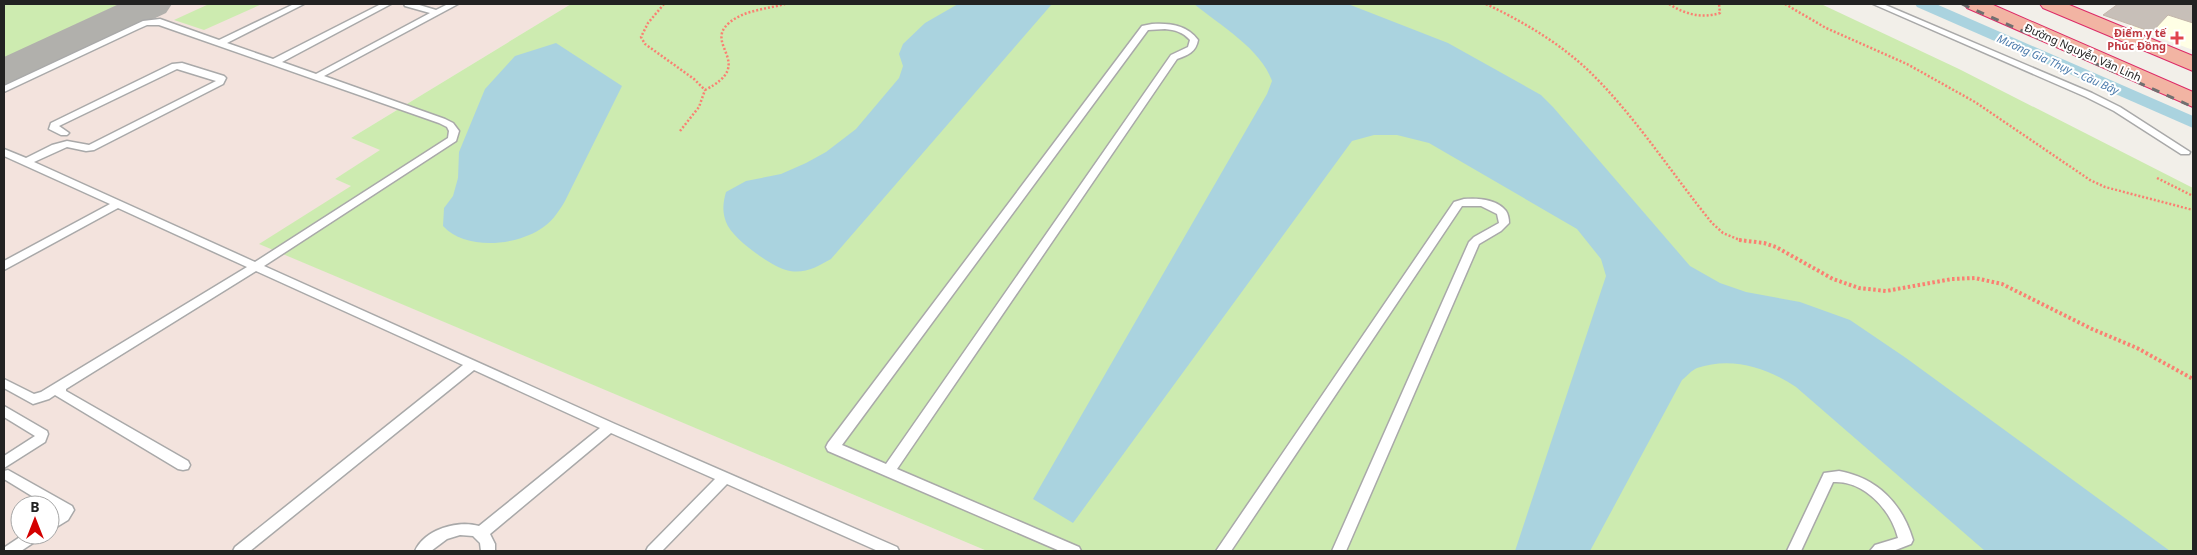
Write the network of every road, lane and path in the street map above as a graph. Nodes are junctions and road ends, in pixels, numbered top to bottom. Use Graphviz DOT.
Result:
graph roads {
  1 [pos="300,4"];
  2 [pos="387,4"];
  3 [pos="408,4"];
  4 [pos="454,4"];
  5 [pos="664,4"];
  6 [pos="784,4"];
  7 [pos="1486,4"];
  8 [pos="1668,4"];
  9 [pos="1719,4"];
  10 [pos="1785,4"];
  11 [pos="1877,4"];
  12 [pos="1974,4"];
  13 [pos="2050,4"];
  14 [pos="437,13"];
  15 [pos="219,43"];
  16 [pos="274,62"];
  17 [pos="2193,64"];
  18 [pos="316,77"];
  19 [pos="4,88"];
  20 [pos="705,90"];
  21 [pos="2193,100"];
  22 [pos="680,131"];
  23 [pos="64,133"];
  24 [pos="4,152"];
  25 [pos="2185,152"];
  26 [pos="26,162"];
  27 [pos="2157,178"];
  28 [pos="2193,196"];
  29 [pos="119,203"];
  30 [pos="2193,210"];
  31 [pos="4,266"];
  32 [pos="256,266"];
  33 [pos="472,365"];
  34 [pos="2193,379"];
  35 [pos="4,383"];
  36 [pos="59,387"];
  37 [pos="4,411"];
  38 [pos="610,427"];
  39 [pos="183,465"];
  40 [pos="6,469"];
  41 [pos="888,470"];
  42 [pos="724,478"];
  43 [pos="45,495"];
  44 [pos="60,505"];
  45 [pos="60,518"];
  46 [pos="481,533"];
  47 [pos="240,551"];
  48 [pos="422,551"];
  49 [pos="488,551"];
  50 [pos="653,551"];
  51 [pos="892,551"];
  52 [pos="1074,551"];
  53 [pos="1223,551"];
  54 [pos="1339,551"];
  55 [pos="1794,551"];
  56 [pos="1877,551"];
  1 -- 15 [label="lane"];
  2 -- 16 [label="lane"];
  3 -- 14 [label="lane"];
  4 -- 14 [label="lane"];
  5 -- 20 [label="path"];
  6 -- 20 [label="path"];
  7 -- 34 [label="path"];
  8 -- 9 [label="path"];
  10 -- 30 [label="path"];
  11 -- 25 [label="lane"];
  12 -- 21 [label="highway, Đường Nguyễn Văn Linh"];
  13 -- 17 [label="highway"];
  14 -- 18 [label="lane"];
  15 -- 16 [label="lane"];
  15 -- 19 [label="lane"];
  16 -- 18 [label="lane"];
  18 -- 32 [label="lane"];
  20 -- 22 [label="path"];
  23 -- 26 [label="lane"];
  24 -- 26 [label="lane"];
  26 -- 29 [label="lane"];
  27 -- 28 [label="path"];
  29 -- 31 [label="lane"];
  29 -- 32 [label="lane"];
  32 -- 33 [label="lane"];
  32 -- 36 [label="lane"];
  33 -- 38 [label="lane"];
  33 -- 47 [label="lane"];
  35 -- 36 [label="lane"];
  36 -- 39 [label="lane"];
  37 -- 40 [label="lane"];
  38 -- 42 [label="lane"];
  38 -- 46 [label="lane"];
  40 -- 43 [label="lane"];
  41 -- 41 [label="lane"];
  41 -- 52 [label="lane"];
  42 -- 50 [label="lane"];
  42 -- 51 [label="lane"];
  44 -- 45 [label="lane"];
  46 -- 48 [label="lane"];
  46 -- 49 [label="lane"];
  53 -- 54 [label="lane"];
  55 -- 56 [label="lane"];
}
